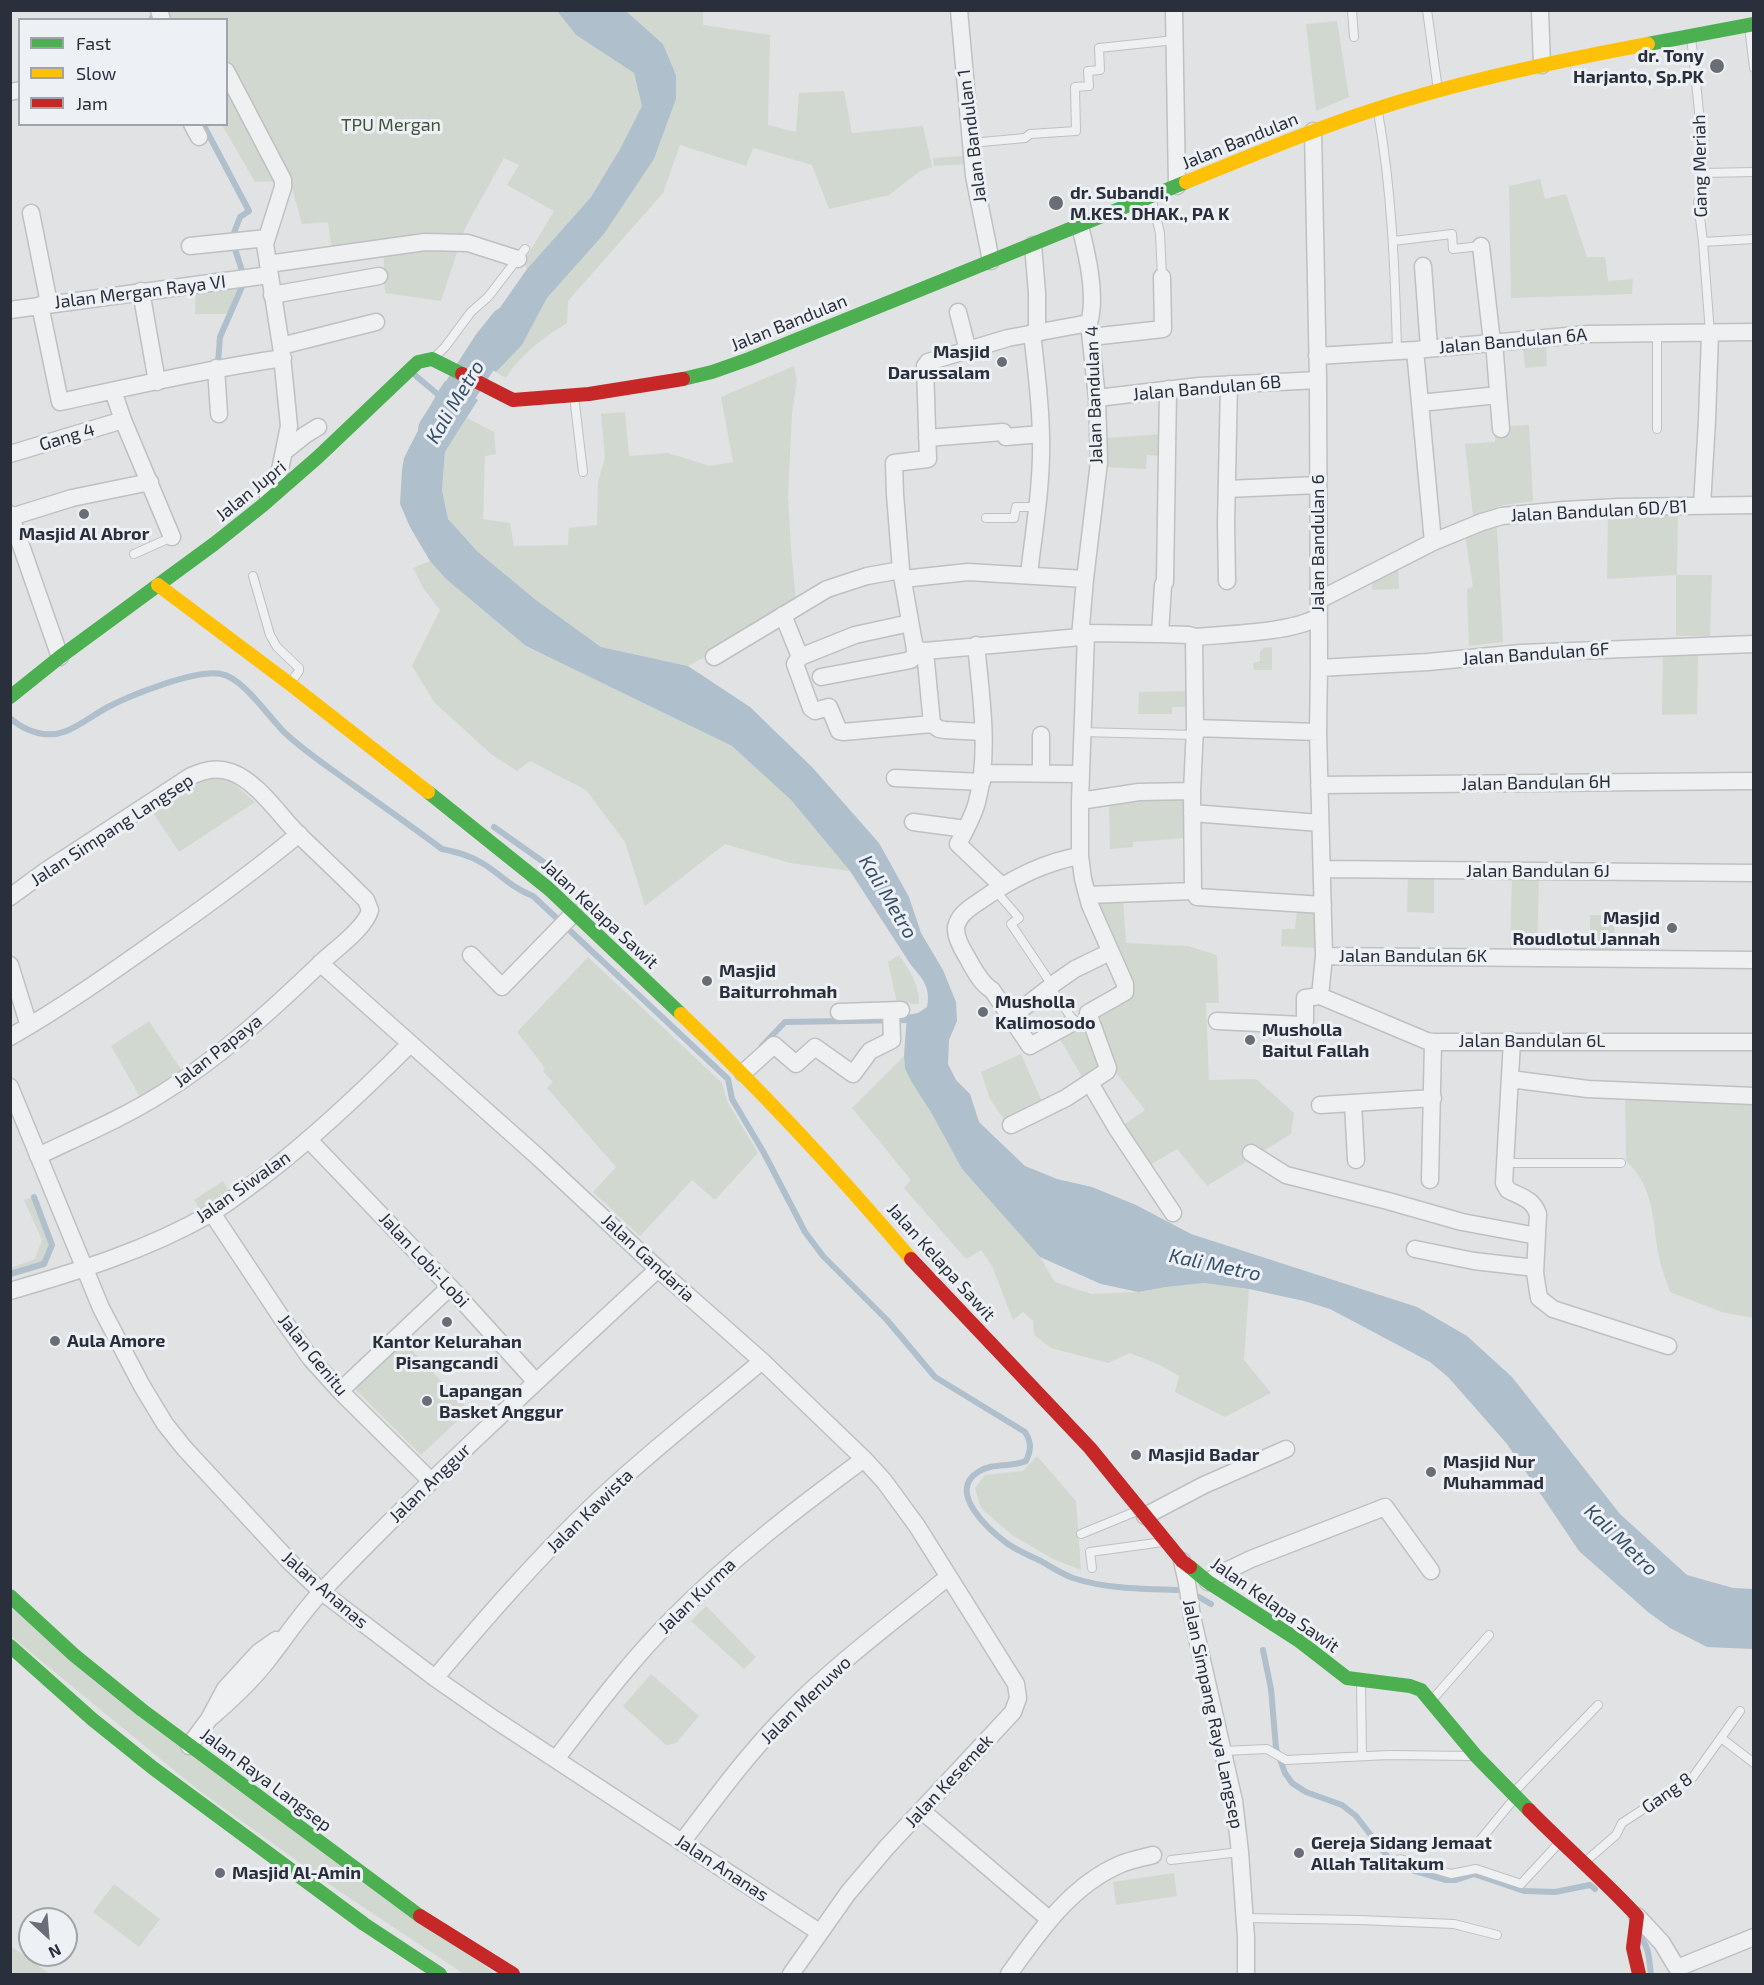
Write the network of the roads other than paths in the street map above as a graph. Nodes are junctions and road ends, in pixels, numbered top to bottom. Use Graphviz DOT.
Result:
graph roads {
  1 [pos="959,10"];
  2 [pos="1174,10"];
  3 [pos="1352,10"];
  4 [pos="1427,10"];
  5 [pos="1540,10"];
  6 [pos="1746,22"];
  7 [pos="1691,36"];
  8 [pos="1354,37"];
  9 [pos="1175,40"];
  10 [pos="1542,65"];
  11 [pos="1754,68"];
  12 [pos="228,75"];
  13 [pos="1438,91"];
  14 [pos="1377,108"];
  15 [pos="1313,131"];
  16 [pos="970,144"];
  17 [pos="1754,172"];
  18 [pos="1704,173"];
  19 [pos="1177,186"];
  20 [pos="1151,197"];
  21 [pos="31,213"];
  22 [pos="1080,226"];
  23 [pos="267,238"];
  24 [pos="1754,239"];
  25 [pos="1394,242"];
  26 [pos="1703,242"];
  27 [pos="1033,245"];
  28 [pos="190,246"];
  29 [pos="1481,246"];
  30 [pos="522,254"];
  31 [pos="991,261"];
  32 [pos="1423,266"];
  33 [pos="268,269"];
  34 [pos="380,276"];
  35 [pos="1161,277"];
  36 [pos="141,291"];
  37 [pos="272,295"];
  38 [pos="45,304"];
  39 [pos="10,310"];
  40 [pos="958,312"];
  41 [pos="376,322"];
  42 [pos="1090,330"];
  43 [pos="1754,332"];
  44 [pos="1034,333"];
  45 [pos="1657,333"];
  46 [pos="1710,333"];
  47 [pos="1493,342"];
  48 [pos="1422,349"];
  49 [pos="968,351"];
  50 [pos="1397,351"];
  51 [pos="282,352"];
  52 [pos="1317,356"];
  53 [pos="435,360"];
  54 [pos="216,368"];
  55 [pos="1317,380"];
  56 [pos="157,382"];
  57 [pos="1229,384"];
  58 [pos="1168,389"];
  59 [pos="113,391"];
  60 [pos="1498,395"];
  61 [pos="574,396"];
  62 [pos="1097,398"];
  63 [pos="1420,403"];
  64 [pos="219,414"];
  65 [pos="123,420"];
  66 [pos="318,427"];
  67 [pos="1501,429"];
  68 [pos="1657,429"];
  69 [pos="1041,434"];
  70 [pos="927,438"];
  71 [pos="285,451"];
  72 [pos="10,454"];
  73 [pos="583,472"];
  74 [pos="150,482"];
  75 [pos="1318,485"];
  76 [pos="1227,489"];
  77 [pos="263,505"];
  78 [pos="1754,505"];
  79 [pos="1702,506"];
  80 [pos="1037,507"];
  81 [pos="11,515"];
  82 [pos="986,518"];
  83 [pos="171,537"];
  84 [pos="1433,542"];
  85 [pos="16,550"];
  86 [pos="134,554"];
  87 [pos="1029,574"];
  88 [pos="902,575"];
  89 [pos="253,576"];
  90 [pos="1084,579"];
  91 [pos="1227,581"];
  92 [pos="158,585"];
  93 [pos="1318,609"];
  94 [pos="783,615"];
  95 [pos="910,623"];
  96 [pos="1160,634"];
  97 [pos="1083,635"];
  98 [pos="1194,637"];
  99 [pos="976,645"];
  100 [pos="1754,645"];
  101 [pos="921,650"];
  102 [pos="60,657"];
  103 [pos="714,657"];
  104 [pos="800,657"];
  105 [pos="1319,668"];
  106 [pos="821,677"];
  107 [pos="290,684"];
  108 [pos="10,697"];
  109 [pos="932,724"];
  110 [pos="983,732"];
  111 [pos="1082,732"];
  112 [pos="1195,732"];
  113 [pos="1318,732"];
  114 [pos="1041,735"];
  115 [pos="1041,773"];
  116 [pos="1081,774"];
  117 [pos="895,778"];
  118 [pos="982,778"];
  119 [pos="1754,781"];
  120 [pos="1319,785"];
  121 [pos="1192,791"];
  122 [pos="1080,801"];
  123 [pos="1192,813"];
  124 [pos="913,822"];
  125 [pos="1320,823"];
  126 [pos="966,829"];
  127 [pos="299,834"];
  128 [pos="1080,856"];
  129 [pos="1322,870"];
  130 [pos="1754,873"];
  131 [pos="999,888"];
  132 [pos="1195,894"];
  133 [pos="1087,895"];
  134 [pos="10,897"];
  135 [pos="1323,905"];
  136 [pos="370,910"];
  137 [pos="568,919"];
  138 [pos="1110,952"];
  139 [pos="471,955"];
  140 [pos="1324,956"];
  141 [pos="1754,960"];
  142 [pos="320,963"];
  143 [pos="10,965"];
  144 [pos="1051,986"];
  145 [pos="1320,996"];
  146 [pos="839,1012"];
  147 [pos="1010,1018"];
  148 [pos="1217,1020"];
  149 [pos="1072,1023"];
  150 [pos="28,1026"];
  151 [pos="10,1037"];
  152 [pos="1512,1041"];
  153 [pos="1433,1042"];
  154 [pos="1754,1042"];
  155 [pos="410,1044"];
  156 [pos="743,1073"];
  157 [pos="1510,1079"];
  158 [pos="1090,1083"];
  159 [pos="10,1087"];
  160 [pos="1754,1096"];
  161 [pos="1433,1098"];
  162 [pos="1353,1103"];
  163 [pos="1320,1105"];
  164 [pos="1011,1125"];
  165 [pos="309,1140"];
  166 [pos="1251,1153"];
  167 [pos="38,1156"];
  168 [pos="1356,1160"];
  169 [pos="1506,1163"];
  170 [pos="1621,1163"];
  171 [pos="1430,1180"];
  172 [pos="212,1213"];
  173 [pos="1173,1213"];
  174 [pos="1537,1236"];
  175 [pos="1414,1249"];
  176 [pos="1535,1268"];
  177 [pos="85,1269"];
  178 [pos="658,1269"];
  179 [pos="450,1287"];
  180 [pos="10,1291"];
  181 [pos="1668,1346"];
  182 [pos="762,1361"];
  183 [pos="536,1382"];
  184 [pos="340,1391"];
  185 [pos="1286,1449"];
  186 [pos="864,1459"];
  187 [pos="431,1481"];
  188 [pos="1143,1513"];
  189 [pos="1081,1534"];
  190 [pos="1167,1541"];
  191 [pos="1182,1561"];
  192 [pos="1092,1568"];
  193 [pos="1431,1571"];
  194 [pos="948,1577"];
  195 [pos="1208,1582"];
  196 [pos="322,1592"];
  197 [pos="10,1596"];
  198 [pos="1489,1635"];
  199 [pos="10,1646"];
  200 [pos="435,1678"];
  201 [pos="1361,1681"];
  202 [pos="1431,1700"];
  203 [pos="1598,1705"];
  204 [pos="1740,1711"];
  205 [pos="1721,1738"];
  206 [pos="189,1746"];
  207 [pos="1223,1750"];
  208 [pos="1362,1756"];
  209 [pos="1476,1756"];
  210 [pos="556,1759"];
  211 [pos="1754,1763"];
  212 [pos="1515,1795"];
  213 [pos="921,1811"];
  214 [pos="682,1842"];
  215 [pos="1560,1842"];
  216 [pos="1476,1845"];
  217 [pos="1240,1852"];
  218 [pos="1152,1855"];
  219 [pos="1400,1859"];
  220 [pos="1171,1860"];
  221 [pos="1583,1863"];
  222 [pos="1245,1918"];
  223 [pos="1050,1920"];
  224 [pos="1637,1920"];
  225 [pos="819,1932"];
  226 [pos="1497,1935"];
  227 [pos="1754,1937"];
  228 [pos="429,1972"];
  229 [pos="1011,1973"];
  230 [pos="513,1974"];
  231 [pos="791,1974"];
  232 [pos="1246,1974"];
  233 [pos="1639,1974"];
  1 -- 16 [label="street, Jalan Bandulan 1"];
  2 -- 9 [label="street"];
  3 -- 8 [label="lane"];
  4 -- 13 [label="lane"];
  5 -- 10 [label="street"];
  6 -- 7 [label="main road, Jalan Bandulan"];
  6 -- 11 [label="lane"];
  7 -- 10 [label="main road, Jalan Bandulan"];
  7 -- 18 [label="lane, Gang Meriah"];
  9 -- 16 [label="lane"];
  9 -- 19 [label="street"];
  10 -- 13 [label="main road, Jalan Bandulan"];
  12 -- 23 [label="street"];
  13 -- 14 [label="main road, Jalan Bandulan"];
  14 -- 15 [label="main road, Jalan Bandulan"];
  14 -- 25 [label="lane"];
  15 -- 19 [label="main road, Jalan Bandulan"];
  15 -- 52 [label="street, Jalan Bandulan 6"];
  16 -- 31 [label="street, Jalan Bandulan 1"];
  17 -- 18 [label="lane"];
  18 -- 26 [label="lane, Gang Meriah"];
  19 -- 20 [label="main road, Jalan Bandulan"];
  20 -- 22 [label="main road, Jalan Bandulan"];
  20 -- 35 [label="lane"];
  21 -- 38 [label="street"];
  22 -- 27 [label="main road, Jalan Bandulan"];
  22 -- 42 [label="street, Jalan Bandulan 4"];
  23 -- 28 [label="street"];
  23 -- 33 [label="street"];
  24 -- 26 [label="lane"];
  25 -- 29 [label="lane"];
  25 -- 50 [label="lane"];
  26 -- 46 [label="lane, Gang Meriah"];
  27 -- 31 [label="main road, Jalan Bandulan"];
  27 -- 44 [label="street"];
  29 -- 47 [label="street"];
  30 -- 33 [label="street, Jalan Mergan Raya VI"];
  30 -- 53 [label="lane"];
  31 -- 61 [label="main road, Jalan Bandulan"];
  32 -- 48 [label="street"];
  33 -- 36 [label="street, Jalan Mergan Raya VI"];
  33 -- 37 [label="street"];
  34 -- 37 [label="street"];
  35 -- 42 [label="street"];
  36 -- 38 [label="street, Jalan Mergan Raya VI"];
  36 -- 56 [label="street"];
  37 -- 51 [label="street"];
  38 -- 39 [label="street, Jalan Mergan Raya VI"];
  38 -- 59 [label="street"];
  40 -- 49 [label="street"];
  41 -- 51 [label="street"];
  42 -- 44 [label="street"];
  42 -- 62 [label="street, Jalan Bandulan 4"];
  43 -- 46 [label="street, Jalan Bandulan 6A"];
  44 -- 49 [label="street"];
  44 -- 69 [label="street"];
  45 -- 46 [label="street, Jalan Bandulan 6A"];
  45 -- 47 [label="street, Jalan Bandulan 6A"];
  45 -- 68 [label="lane"];
  46 -- 79 [label="street"];
  47 -- 48 [label="street, Jalan Bandulan 6A"];
  47 -- 60 [label="street"];
  48 -- 50 [label="street, Jalan Bandulan 6A"];
  48 -- 63 [label="street"];
  49 -- 70 [label="street"];
  50 -- 52 [label="street, Jalan Bandulan 6A"];
  51 -- 54 [label="street"];
  51 -- 71 [label="street"];
  52 -- 55 [label="street, Jalan Bandulan 6"];
  53 -- 61 [label="main road, Jalan Bandulan"];
  53 -- 77 [label="main road, Jalan Jupri"];
  54 -- 56 [label="street"];
  54 -- 64 [label="street"];
  55 -- 57 [label="street, Jalan Bandulan 6B"];
  55 -- 75 [label="street, Jalan Bandulan 6"];
  56 -- 59 [label="street"];
  57 -- 58 [label="street, Jalan Bandulan 6B"];
  57 -- 76 [label="street"];
  58 -- 62 [label="street, Jalan Bandulan 6B"];
  58 -- 96 [label="street"];
  59 -- 65 [label="street"];
  60 -- 63 [label="street"];
  60 -- 67 [label="street"];
  61 -- 73 [label="lane"];
  62 -- 90 [label="street, Jalan Bandulan 4"];
  63 -- 84 [label="street"];
  65 -- 72 [label="street, Gang 4"];
  65 -- 74 [label="street"];
  66 -- 71 [label="street"];
  69 -- 70 [label="street"];
  69 -- 80 [label="street"];
  70 -- 88 [label="street"];
  71 -- 77 [label="street"];
  74 -- 81 [label="street"];
  74 -- 83 [label="street"];
  75 -- 76 [label="street"];
  75 -- 93 [label="street, Jalan Bandulan 6"];
  76 -- 91 [label="street"];
  77 -- 92 [label="main road, Jalan Jupri"];
  78 -- 79 [label="street, Jalan Bandulan 6D/B1"];
  79 -- 84 [label="street, Jalan Bandulan 6D/B1"];
  80 -- 82 [label="lane"];
  80 -- 87 [label="street"];
  81 -- 85 [label="street"];
  83 -- 86 [label="lane"];
  84 -- 93 [label="street, Jalan Bandulan 6D/B1"];
  85 -- 102 [label="street"];
  87 -- 88 [label="street"];
  87 -- 90 [label="street"];
  88 -- 94 [label="street"];
  88 -- 95 [label="street"];
  89 -- 107 [label="lane"];
  90 -- 97 [label="street, Jalan Bandulan 4"];
  92 -- 102 [label="main road, Jalan Jupri"];
  92 -- 107 [label="main road, Jalan Kelapa Sawit"];
  93 -- 98 [label="street, Jalan Bandulan 6D/B1"];
  93 -- 105 [label="street, Jalan Bandulan 6"];
  94 -- 103 [label="street"];
  94 -- 104 [label="street"];
  95 -- 101 [label="street"];
  95 -- 104 [label="street"];
  96 -- 97 [label="street, Jalan Bandulan 6D/B1"];
  96 -- 98 [label="street, Jalan Bandulan 6D/B1"];
  97 -- 99 [label="street, Jalan Bandulan 6D/B1"];
  97 -- 111 [label="street, Jalan Bandulan 4"];
  98 -- 112 [label="street"];
  99 -- 101 [label="street, Jalan Bandulan 6D/B1"];
  99 -- 110 [label="street"];
  100 -- 105 [label="street, Jalan Bandulan 6F"];
  101 -- 106 [label="street"];
  101 -- 109 [label="street"];
  102 -- 108 [label="main road, Jalan Jupri"];
  104 -- 109 [label="street"];
  105 -- 113 [label="street, Jalan Bandulan 6"];
  107 -- 137 [label="main road, Jalan Kelapa Sawit"];
  109 -- 110 [label="street"];
  110 -- 118 [label="street"];
  111 -- 112 [label="lane"];
  111 -- 116 [label="street, Jalan Bandulan 4"];
  112 -- 113 [label="street"];
  112 -- 121 [label="street"];
  113 -- 120 [label="street, Jalan Bandulan 6"];
  114 -- 115 [label="street"];
  115 -- 116 [label="street"];
  115 -- 118 [label="street"];
  116 -- 122 [label="street, Jalan Bandulan 4"];
  117 -- 118 [label="street"];
  118 -- 126 [label="street"];
  119 -- 120 [label="street, Jalan Bandulan 6H"];
  120 -- 125 [label="street, Jalan Bandulan 6"];
  121 -- 122 [label="street"];
  121 -- 123 [label="street"];
  122 -- 128 [label="street, Jalan Bandulan 4"];
  123 -- 125 [label="street"];
  123 -- 132 [label="street"];
  124 -- 126 [label="street"];
  125 -- 129 [label="street, Jalan Bandulan 6"];
  126 -- 131 [label="street"];
  127 -- 134 [label="street, Jalan Simpang Langsep"];
  127 -- 136 [label="street, Jalan Simpang Langsep"];
  127 -- 150 [label="street"];
  128 -- 131 [label="street"];
  128 -- 133 [label="street, Jalan Bandulan 4"];
  129 -- 130 [label="street, Jalan Bandulan 6J"];
  129 -- 135 [label="street, Jalan Bandulan 6"];
  131 -- 144 [label="lane"];
  131 -- 147 [label="street"];
  132 -- 133 [label="street"];
  132 -- 135 [label="street"];
  133 -- 138 [label="street, Jalan Bandulan 4"];
  135 -- 140 [label="street, Jalan Bandulan 6"];
  136 -- 142 [label="street, Jalan Papaya"];
  137 -- 139 [label="street"];
  137 -- 156 [label="main road, Jalan Kelapa Sawit"];
  138 -- 144 [label="street"];
  138 -- 158 [label="street, Jalan Bandulan 4"];
  140 -- 141 [label="street, Jalan Bandulan 6K"];
  140 -- 145 [label="street, Jalan Bandulan 6"];
  142 -- 155 [label="street, Jalan Gandaria"];
  142 -- 167 [label="street, Jalan Papaya"];
  143 -- 150 [label="street"];
  144 -- 147 [label="street"];
  144 -- 149 [label="lane"];
  145 -- 148 [label="street"];
  145 -- 153 [label="street, Jalan Bandulan 6L"];
  146 -- 156 [label="street"];
  147 -- 149 [label="street"];
  150 -- 151 [label="street"];
  152 -- 153 [label="street, Jalan Bandulan 6L"];
  152 -- 154 [label="street, Jalan Bandulan 6L"];
  152 -- 157 [label="street"];
  153 -- 161 [label="street"];
  155 -- 165 [label="street, Jalan Siwalan"];
  155 -- 178 [label="street, Jalan Gandaria"];
  156 -- 188 [label="main road, Jalan Kelapa Sawit"];
  157 -- 160 [label="street"];
  157 -- 169 [label="street"];
  158 -- 164 [label="street"];
  158 -- 173 [label="street"];
  159 -- 167 [label="street, Jalan Ananas"];
  161 -- 162 [label="street"];
  161 -- 171 [label="street"];
  162 -- 163 [label="street"];
  162 -- 168 [label="street"];
  165 -- 172 [label="street, Jalan Siwalan"];
  165 -- 179 [label="street, Jalan Lobi-Lobi"];
  166 -- 174 [label="street"];
  167 -- 177 [label="street, Jalan Ananas"];
  169 -- 170 [label="lane"];
  169 -- 174 [label="street"];
  172 -- 177 [label="street, Jalan Siwalan"];
  172 -- 184 [label="street, Jalan Genitu"];
  174 -- 176 [label="street"];
  175 -- 176 [label="street"];
  176 -- 181 [label="street"];
  177 -- 180 [label="street, Jalan Siwalan"];
  177 -- 196 [label="street, Jalan Ananas"];
  178 -- 182 [label="street, Jalan Gandaria"];
  178 -- 183 [label="street, Jalan Anggur"];
  179 -- 183 [label="street, Jalan Lobi-Lobi"];
  179 -- 184 [label="street"];
  182 -- 186 [label="street, Jalan Gandaria"];
  182 -- 200 [label="street, Jalan Kawista"];
  183 -- 187 [label="street, Jalan Anggur"];
  184 -- 187 [label="street, Jalan Genitu"];
  185 -- 188 [label="street"];
  186 -- 194 [label="street, Jalan Gandaria"];
  186 -- 210 [label="street, Jalan Kurma"];
  187 -- 196 [label="street, Jalan Anggur"];
  188 -- 189 [label="lane"];
  188 -- 190 [label="main road, Jalan Kelapa Sawit"];
  190 -- 191 [label="main road, Jalan Kelapa Sawit"];
  190 -- 192 [label="lane"];
  191 -- 195 [label="main road, Jalan Kelapa Sawit"];
  191 -- 207 [label="street, Jalan Simpang Raya Langsep"];
  193 -- 195 [label="street"];
  194 -- 213 [label="street, Jalan Kesemek"];
  194 -- 214 [label="street, Jalan Menuwo"];
  195 -- 201 [label="main road, Jalan Kelapa Sawit"];
  196 -- 200 [label="street, Jalan Ananas"];
  196 -- 206 [label="street, Jalan Anggur"];
  197 -- 206 [label="main road, Jalan Raya Langsep"];
  198 -- 202 [label="lane"];
  199 -- 228 [label="main road"];
  200 -- 210 [label="street, Jalan Ananas"];
  201 -- 202 [label="main road, Jalan Kelapa Sawit"];
  201 -- 208 [label="lane"];
  202 -- 209 [label="main road, Jalan Kelapa Sawit"];
  203 -- 212 [label="lane"];
  204 -- 205 [label="lane, Gang 8"];
  205 -- 211 [label="lane"];
  205 -- 221 [label="lane, Gang 8"];
  206 -- 230 [label="main road, Jalan Raya Langsep"];
  207 -- 208 [label="lane"];
  207 -- 217 [label="street, Jalan Simpang Raya Langsep"];
  208 -- 209 [label="lane"];
  209 -- 212 [label="main road, Jalan Kelapa Sawit"];
  210 -- 214 [label="street, Jalan Ananas"];
  212 -- 215 [label="main road, Jalan Kelapa Sawit"];
  212 -- 216 [label="lane"];
  213 -- 223 [label="street"];
  213 -- 225 [label="street, Jalan Kesemek"];
  214 -- 225 [label="street, Jalan Ananas"];
  215 -- 219 [label="lane"];
  215 -- 221 [label="main road, Jalan Kelapa Sawit"];
  217 -- 220 [label="lane"];
  217 -- 222 [label="street, Jalan Simpang Raya Langsep"];
  218 -- 223 [label="street"];
  221 -- 224 [label="main road, Jalan Kelapa Sawit"];
  222 -- 226 [label="lane"];
  222 -- 232 [label="street, Jalan Simpang Raya Langsep"];
  223 -- 229 [label="street"];
  224 -- 227 [label="street"];
  224 -- 233 [label="main road"];
  225 -- 231 [label="street, Jalan Kesemek"];
}
